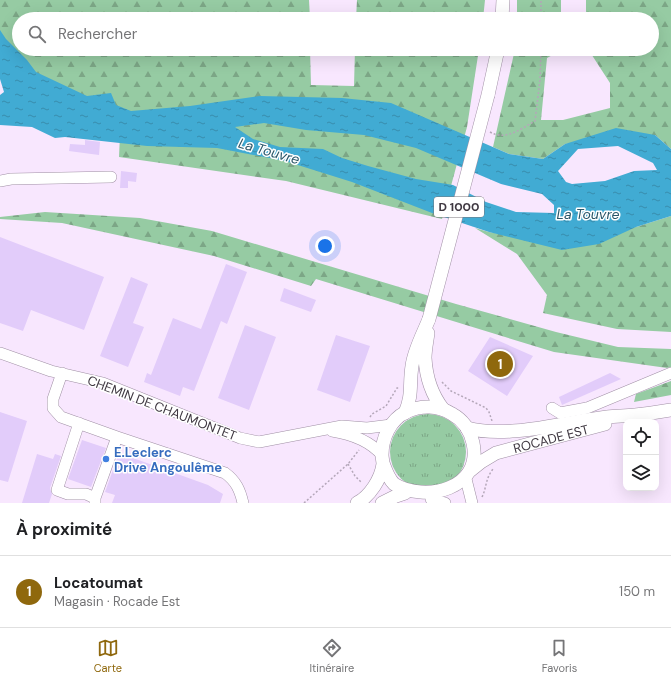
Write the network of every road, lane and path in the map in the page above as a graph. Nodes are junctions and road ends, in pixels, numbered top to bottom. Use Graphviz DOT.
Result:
graph roads {
  1 [pos="503,0"];
  2 [pos="541,0"];
  3 [pos="502,12"];
  4 [pos="541,12"];
  5 [pos="496,56"];
  6 [pos="541,56"];
  7 [pos="485,129"];
  8 [pos="111,177"];
  9 [pos="0,181"];
  10 [pos="429,319"];
  11 [pos="0,353"];
  12 [pos="62,373"];
  13 [pos="671,373"];
  14 [pos="430,385"];
  15 [pos="411,387"];
  16 [pos="552,408"];
  17 [pos="443,409"];
  18 [pos="671,410"];
  19 [pos="405,413"];
  20 [pos="634,415"];
  21 [pos="79,423"];
  22 [pos="391,425"];
  23 [pos="367,428"];
  24 [pos="467,428"];
  25 [pos="326,430"];
  26 [pos="492,432"];
  27 [pos="117,437"];
  28 [pos="365,440"];
  29 [pos="496,453"];
  30 [pos="382,459"];
  31 [pos="469,475"];
  32 [pos="405,493"];
  33 [pos="431,499"];
  34 [pos="95,501"];
  35 [pos="243,503"];
  36 [pos="304,503"];
  37 [pos="357,503"];
  38 [pos="382,503"];
  39 [pos="445,503"];
  40 [pos="472,503"];
  1 -- 3 [label="main road"];
  2 -- 4 [label="path"];
  5 -- 10 [label="main road, D 1000, bridge"];
  6 -- 7 [label="path"];
  8 -- 9 [label="street"];
  10 -- 14 [label="main road, D 1000"];
  10 -- 15 [label="main road, D 1000"];
  11 -- 12 [label="street, CHEMIN DE CHAUMONTET"];
  12 -- 21 [label="street"];
  12 -- 25 [label="street, CHEMIN DE CHAUMONTET"];
  13 -- 16 [label="street"];
  14 -- 17 [label="main road, D 1000"];
  14 -- 26 [label="path"];
  15 -- 19 [label="main road, D 1000"];
  15 -- 23 [label="path"];
  17 -- 19 [label="main road"];
  17 -- 24 [label="main road"];
  18 -- 20 [label="main road, ROCADE EST"];
  19 -- 22 [label="main road"];
  20 -- 26 [label="main road, ROCADE EST"];
  20 -- 29 [label="main road, ROCADE EST"];
  21 -- 27 [label="street"];
  21 -- 34 [label="street"];
  22 -- 23 [label="street, CHEMIN DE CHAUMONTET"];
  22 -- 30 [label="main road"];
  23 -- 25 [label="street, CHEMIN DE CHAUMONTET"];
  24 -- 26 [label="main road, ROCADE EST"];
  24 -- 31 [label="main road"];
  25 -- 28 [label="street, CHEMIN DE CHAUMONTET"];
  27 -- 34 [label="street"];
  27 -- 35 [label="street"];
  28 -- 30 [label="street, CHEMIN DE CHAUMONTET"];
  28 -- 36 [label="path"];
  29 -- 31 [label="main road, ROCADE EST"];
  29 -- 40 [label="path"];
  30 -- 32 [label="main road"];
  30 -- 37 [label="main road"];
  31 -- 33 [label="main road"];
  31 -- 40 [label="street"];
  32 -- 33 [label="main road"];
  32 -- 38 [label="main road"];
  33 -- 39 [label="street"];
}
